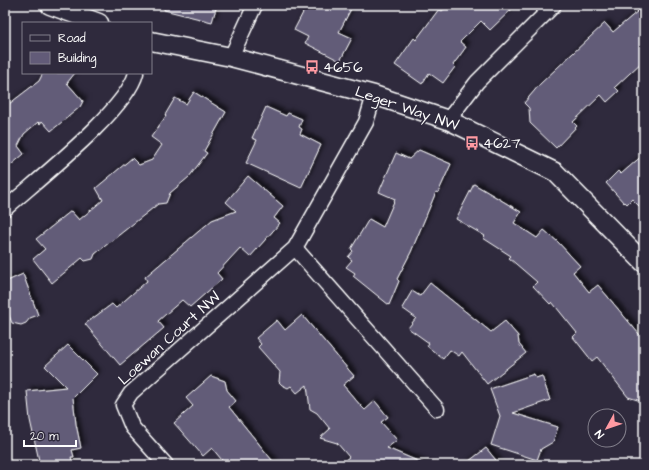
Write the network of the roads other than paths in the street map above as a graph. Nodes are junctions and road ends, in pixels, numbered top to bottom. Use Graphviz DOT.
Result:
graph roads {
  1 [pos="50,5"];
  2 [pos="255,5"];
  3 [pos="554,5"];
  4 [pos="96,22"];
  5 [pos="152,41"];
  6 [pos="231,57"];
  7 [pos="136,74"];
  8 [pos="374,95"];
  9 [pos="448,120"];
  10 [pos="5,209"];
  11 [pos="295,248"];
  12 [pos="642,255"];
  13 [pos="437,409"];
  14 [pos="166,465"];
  1 -- 4 [label="street"];
  2 -- 6 [label="street"];
  3 -- 9 [label="street"];
  5 -- 6 [label="street, Leger Way NW"];
  6 -- 8 [label="street, Leger Way NW"];
  7 -- 10 [label="street"];
  8 -- 9 [label="street, Leger Way NW"];
  8 -- 11 [label="street, Loewan Court NW"];
  9 -- 12 [label="street, Leger Way NW"];
  11 -- 13 [label="street"];
  11 -- 14 [label="street, Loewan Court NW"];
}
